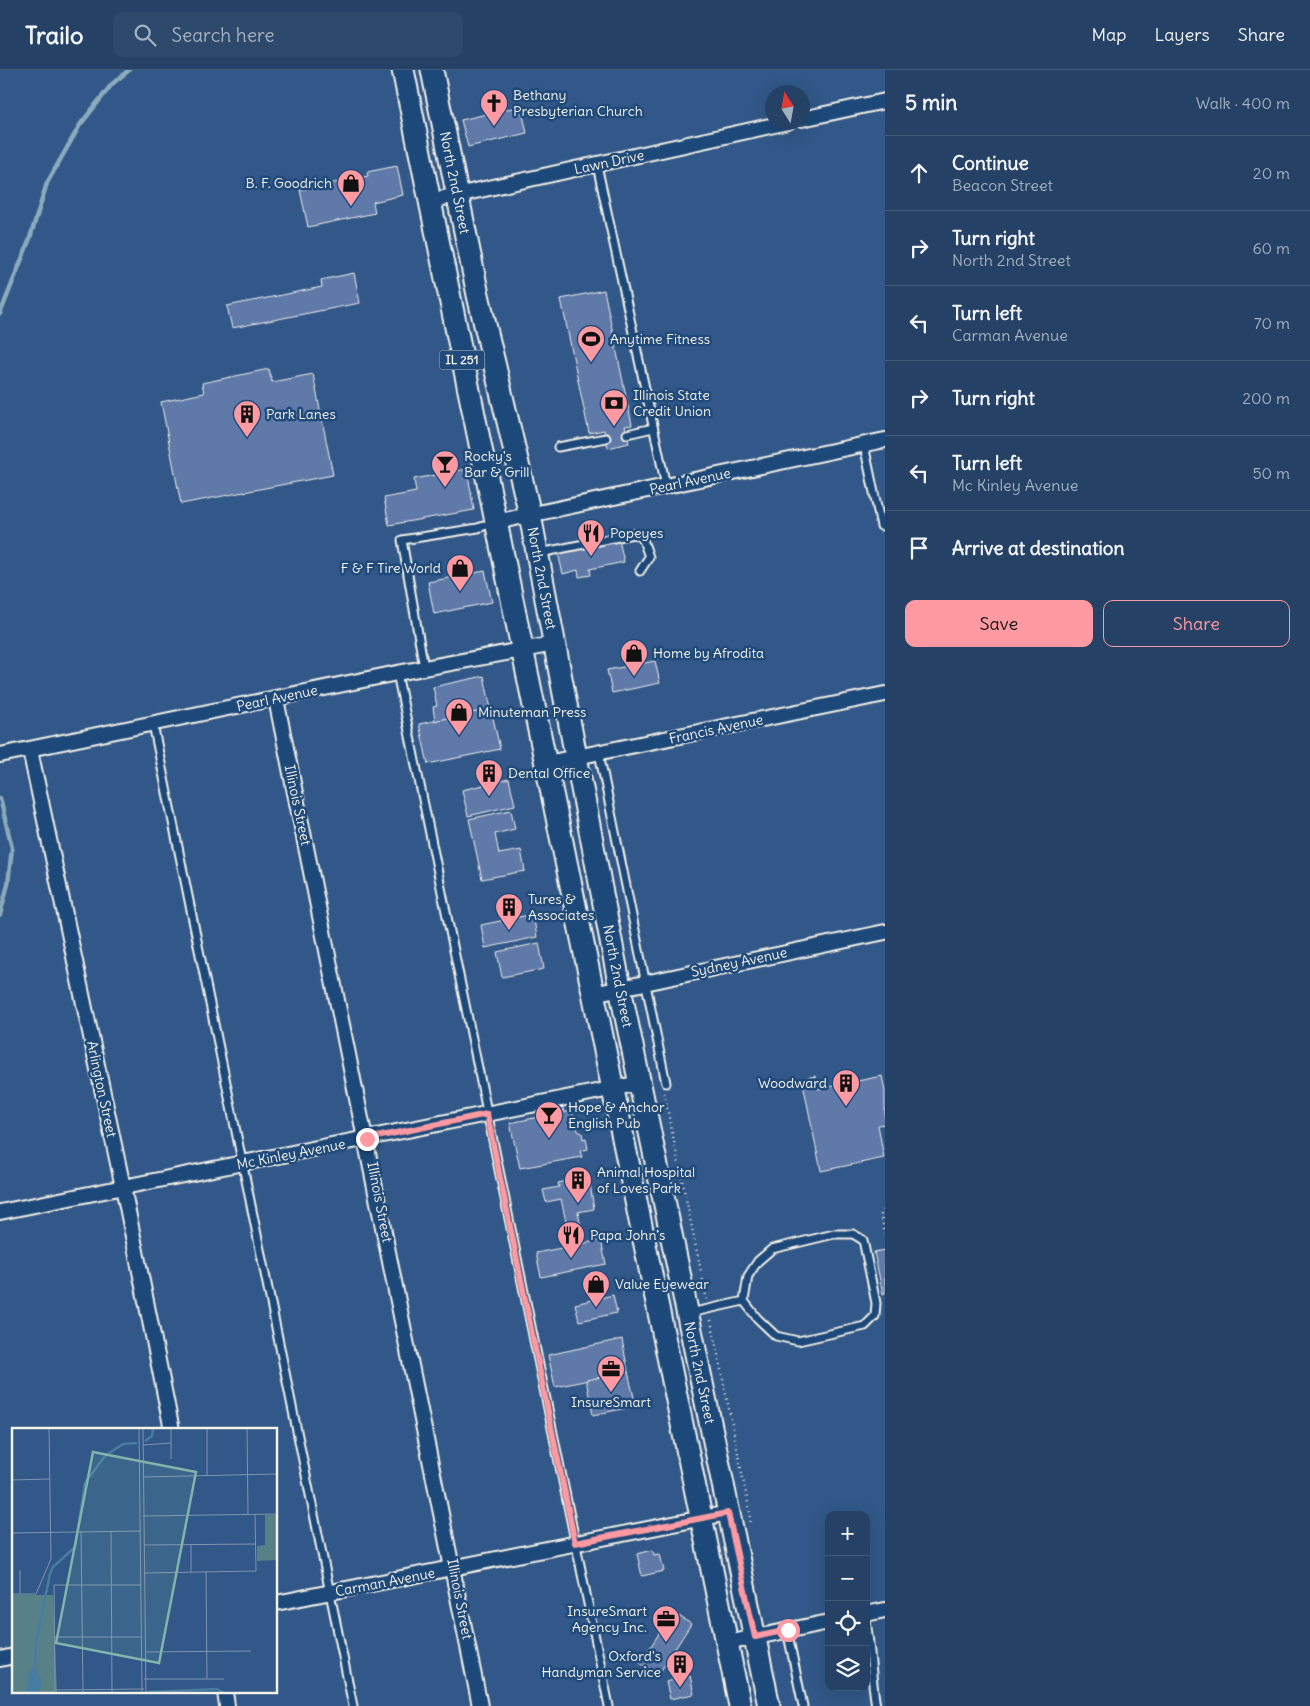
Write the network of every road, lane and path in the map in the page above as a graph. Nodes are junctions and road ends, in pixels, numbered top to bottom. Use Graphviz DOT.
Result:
graph roads {
  1 [pos="403,70"];
  2 [pos="432,70"];
  3 [pos="885,101"];
  4 [pos="810,117"];
  5 [pos="765,127"];
  6 [pos="597,165"];
  7 [pos="458,195"];
  8 [pos="430,201"];
  9 [pos="653,428"];
  10 [pos="627,434"];
  11 [pos="606,438"];
  12 [pos="885,440"];
  13 [pos="864,444"];
  14 [pos="558,447"];
  15 [pos="666,486"];
  16 [pos="530,515"];
  17 [pos="495,522"];
  18 [pos="880,526"];
  19 [pos="537,554"];
  20 [pos="640,572"];
  21 [pos="554,644"];
  22 [pos="522,650"];
  23 [pos="424,668"];
  24 [pos="397,673"];
  25 [pos="885,694"];
  26 [pos="276,698"];
  27 [pos="153,724"];
  28 [pos="30,750"];
  29 [pos="599,753"];
  30 [pos="6,754"];
  31 [pos="577,757"];
  32 [pos="547,763"];
  33 [pos="885,932"];
  34 [pos="645,982"];
  35 [pos="620,988"];
  36 [pos="593,994"];
  37 [pos="640,1083"];
  38 [pos="666,1083"];
  39 [pos="614,1088"];
  40 [pos="664,1093"];
  41 [pos="487,1114"];
  42 [pos="367,1139"];
  43 [pos="241,1164"];
  44 [pos="124,1187"];
  45 [pos="885,1205"];
  46 [pos="0,1212"];
  47 [pos="885,1234"];
  48 [pos="744,1301"];
  49 [pos="709,1309"];
  50 [pos="687,1314"];
  51 [pos="172,1428"];
  52 [pos="728,1513"];
  53 [pos="702,1517"];
  54 [pos="750,1531"];
  55 [pos="575,1543"];
  56 [pos="454,1568"];
  57 [pos="330,1592"];
  58 [pos="278,1603"];
  59 [pos="885,1610"];
  60 [pos="870,1613"];
  61 [pos="825,1623"];
  62 [pos="788,1630"];
  63 [pos="755,1637"];
  64 [pos="870,1641"];
  65 [pos="727,1643"];
  66 [pos="354,1706"];
  67 [pos="480,1706"];
  68 [pos="609,1706"];
  69 [pos="740,1706"];
  70 [pos="769,1706"];
  71 [pos="803,1706"];
  72 [pos="876,1706"];
  1 -- 8 [label="main road, North 2nd Street / IL 251"];
  2 -- 7 [label="main road, North 2nd Street / IL 251"];
  3 -- 4 [label="street"];
  5 -- 6 [label="street, Lawn Drive"];
  6 -- 7 [label="street, Lawn Drive"];
  6 -- 9 [label="lane"];
  7 -- 8 [label="street, Lawn Drive"];
  7 -- 16 [label="main road, North 2nd Street / IL 251"];
  8 -- 17 [label="main road, North 2nd Street / IL 251"];
  9 -- 10 [label="lane"];
  9 -- 15 [label="lane"];
  11 -- 14 [label="lane"];
  12 -- 13 [label="street, Pearl Avenue"];
  13 -- 15 [label="street, Pearl Avenue"];
  13 -- 18 [label="lane"];
  15 -- 16 [label="street, Pearl Avenue"];
  16 -- 17 [label="street, Pearl Avenue"];
  16 -- 19 [label="main road, North 2nd Street / IL 251"];
  17 -- 22 [label="main road, North 2nd Street / IL 251"];
  17 -- 23 [label="lane"];
  19 -- 20 [label="lane"];
  19 -- 21 [label="main road, North 2nd Street / IL 251"];
  21 -- 22 [label="street, Pearl Avenue"];
  21 -- 31 [label="main road, North 2nd Street / IL 251"];
  22 -- 23 [label="street, Pearl Avenue"];
  22 -- 32 [label="main road, North 2nd Street / IL 251"];
  23 -- 24 [label="street, Pearl Avenue"];
  24 -- 26 [label="street, Pearl Avenue"];
  24 -- 41 [label="lane"];
  25 -- 29 [label="street, Francis Avenue"];
  26 -- 27 [label="street, Pearl Avenue"];
  26 -- 42 [label="street, Illinois Street"];
  27 -- 28 [label="street, Pearl Avenue"];
  27 -- 43 [label="lane"];
  28 -- 30 [label="street, Pearl Avenue"];
  28 -- 44 [label="street, Arlington Street"];
  29 -- 31 [label="street, Francis Avenue"];
  29 -- 34 [label="lane"];
  31 -- 32 [label="street, Francis Avenue"];
  31 -- 35 [label="main road, North 2nd Street / IL 251"];
  32 -- 36 [label="main road, North 2nd Street / IL 251"];
  33 -- 34 [label="street, Sydney Avenue"];
  34 -- 35 [label="street, Sydney Avenue"];
  34 -- 38 [label="lane"];
  35 -- 36 [label="street, Sydney Avenue"];
  35 -- 37 [label="main road, North 2nd Street / IL 251"];
  36 -- 39 [label="main road, North 2nd Street / IL 251"];
  37 -- 39 [label="street, Mc Kinley Avenue"];
  37 -- 50 [label="main road, North 2nd Street / IL 251"];
  39 -- 41 [label="street, Mc Kinley Avenue"];
  39 -- 53 [label="main road, North 2nd Street / IL 251"];
  40 -- 49 [label="path"];
  41 -- 42 [label="street, Mc Kinley Avenue"];
  41 -- 55 [label="lane"];
  42 -- 43 [label="street, Mc Kinley Avenue"];
  42 -- 56 [label="street, Illinois Street"];
  43 -- 44 [label="street, Mc Kinley Avenue"];
  43 -- 57 [label="lane"];
  44 -- 46 [label="street, Mc Kinley Avenue"];
  44 -- 51 [label="street, Arlington Street"];
  45 -- 47 [label="path"];
  48 -- 48 [label="lane"];
  48 -- 49 [label="lane"];
  49 -- 50 [label="lane"];
  49 -- 54 [label="path"];
  50 -- 52 [label="main road, North 2nd Street / IL 251"];
  52 -- 53 [label="street, Carman Avenue"];
  52 -- 63 [label="main road, North 2nd Street / IL 251"];
  53 -- 55 [label="street, Carman Avenue"];
  53 -- 65 [label="main road, North 2nd Street / IL 251"];
  55 -- 56 [label="street, Carman Avenue"];
  55 -- 68 [label="lane"];
  56 -- 57 [label="street, Carman Avenue"];
  56 -- 67 [label="street, Illinois Street"];
  57 -- 58 [label="street, Carman Avenue"];
  57 -- 66 [label="lane"];
  59 -- 60 [label="street"];
  61 -- 62 [label="street"];
  62 -- 63 [label="street"];
  62 -- 71 [label="lane"];
  63 -- 65 [label="street"];
  63 -- 70 [label="main road, North 2nd Street / IL 251"];
  64 -- 72 [label="lane"];
  65 -- 69 [label="main road, North 2nd Street / IL 251"];
}
